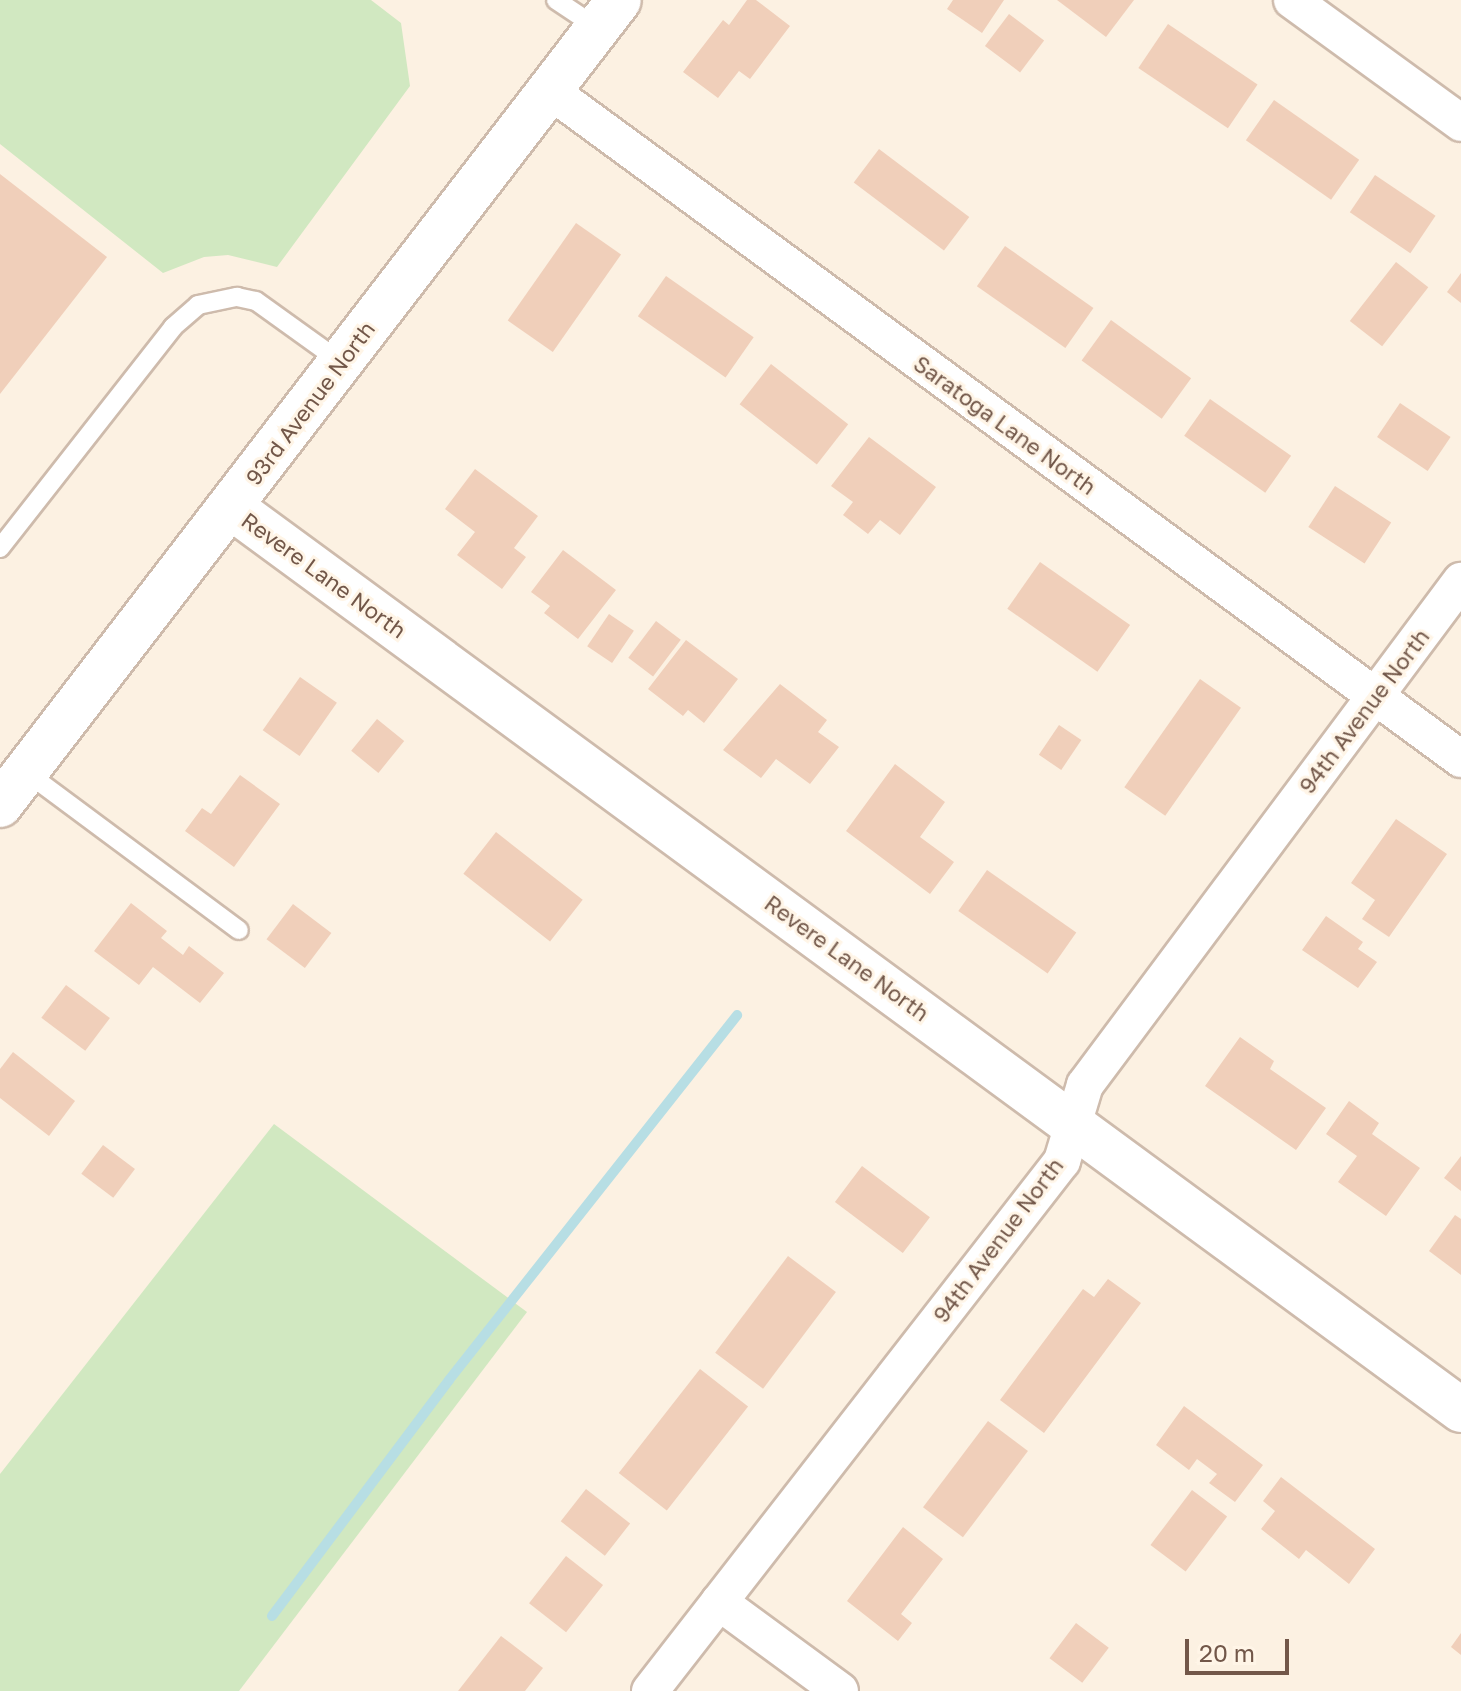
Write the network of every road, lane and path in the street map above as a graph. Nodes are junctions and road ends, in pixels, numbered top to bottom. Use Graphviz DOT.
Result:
graph roads {
  1 [pos="556,0"];
  2 [pos="1292,0"];
  3 [pos="609,14"];
  4 [pos="549,90"];
  5 [pos="1461,123"];
  6 [pos="341,362"];
  7 [pos="231,507"];
  8 [pos="0,548"];
  9 [pos="1461,581"];
  10 [pos="1375,696"];
  11 [pos="1461,759"];
  12 [pos="13,789"];
  13 [pos="239,930"];
  14 [pos="1073,1124"];
  15 [pos="1461,1410"];
  16 [pos="719,1602"];
  17 [pos="650,1691"];
  18 [pos="840,1691"];
  1 -- 3 [label="lane"];
  2 -- 5 [label="street"];
  3 -- 4 [label="street, 93rd Avenue North"];
  4 -- 6 [label="street, 93rd Avenue North"];
  4 -- 10 [label="street, Saratoga Lane North"];
  6 -- 7 [label="street, 93rd Avenue North"];
  6 -- 8 [label="lane"];
  7 -- 12 [label="street, 93rd Avenue North"];
  7 -- 14 [label="street, Revere Lane North"];
  9 -- 10 [label="street, 94th Avenue North"];
  10 -- 11 [label="street, Saratoga Lane North"];
  10 -- 14 [label="street, 94th Avenue North"];
  12 -- 13 [label="lane"];
  14 -- 15 [label="street, Revere Lane North"];
  14 -- 16 [label="street, 94th Avenue North"];
  16 -- 17 [label="street, 94th Avenue North"];
  16 -- 18 [label="street"];
}
